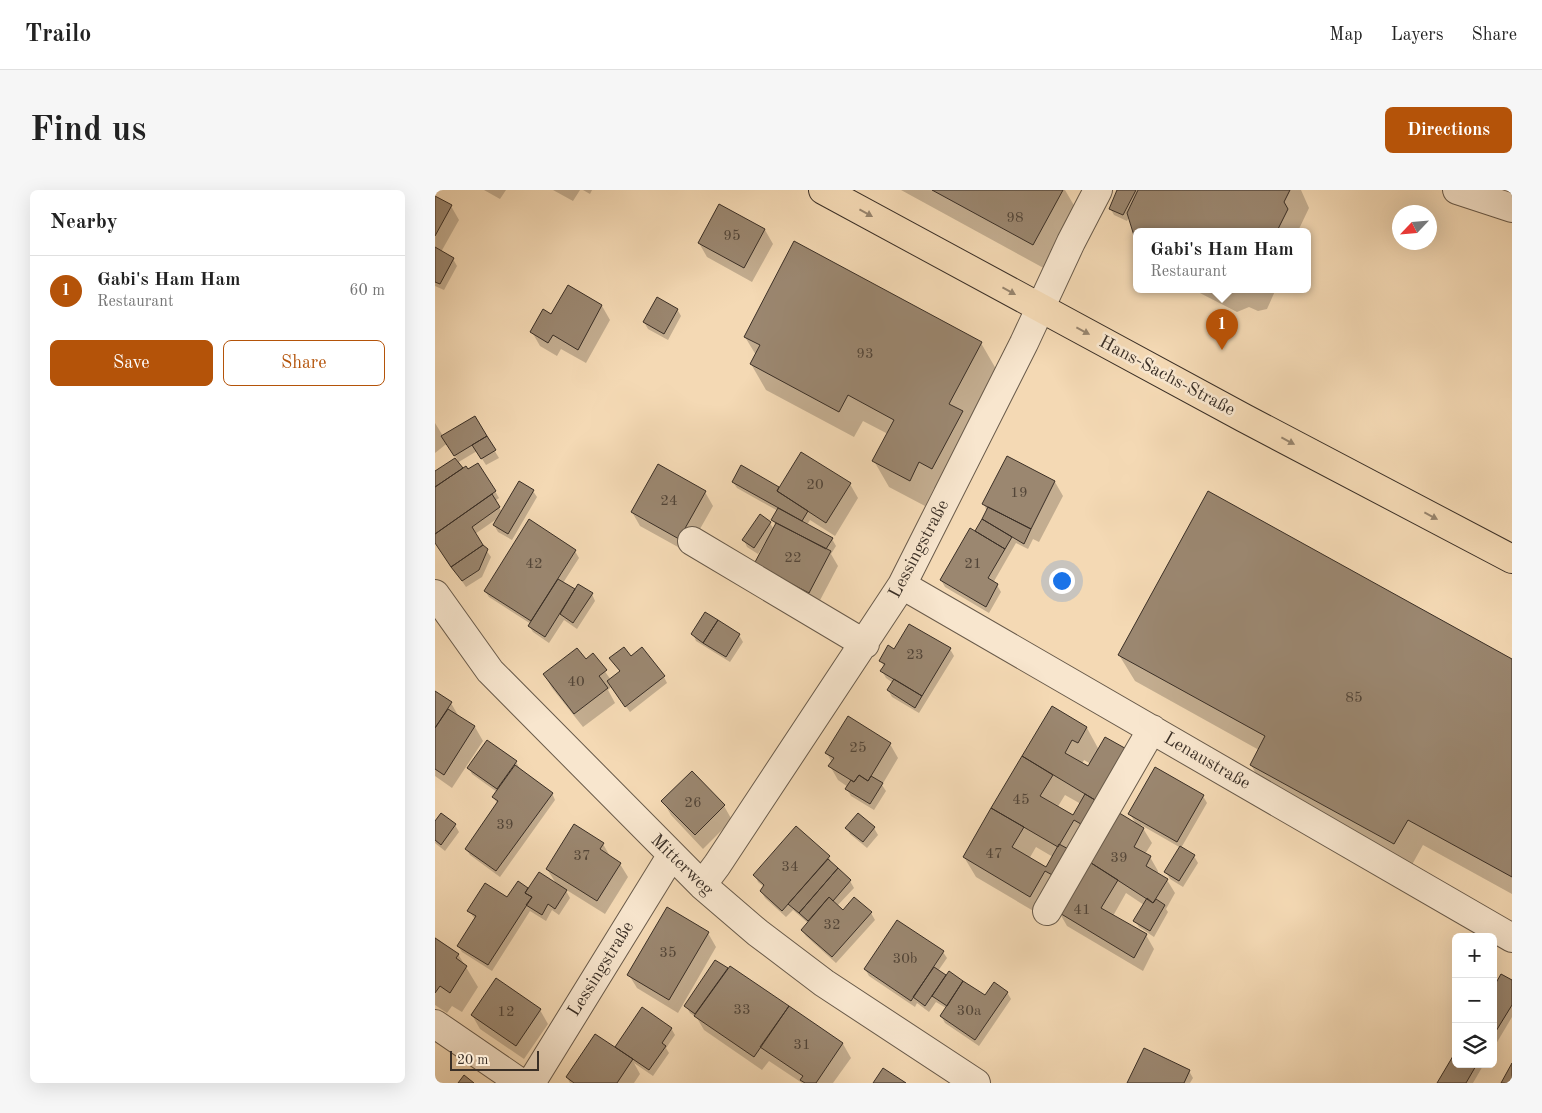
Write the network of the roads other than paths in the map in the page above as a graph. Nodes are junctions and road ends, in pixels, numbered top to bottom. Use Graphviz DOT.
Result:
graph roads {
  1 [pos="823,190"];
  2 [pos="1098,190"];
  3 [pos="1457,190"];
  4 [pos="1512,208"];
  5 [pos="1040,308"];
  6 [pos="692,541"];
  7 [pos="1512,559"];
  8 [pos="903,585"];
  9 [pos="435,594"];
  10 [pos="865,644"];
  11 [pos="1152,729"];
  12 [pos="671,856"];
  13 [pos="702,885"];
  14 [pos="1047,911"];
  15 [pos="1512,938"];
  16 [pos="435,1024"];
  17 [pos="521,1083"];
  18 [pos="531,1083"];
  19 [pos="976,1083"];
  1 -- 5 [label="main road, Hans-Sachs-Straße, one-way"];
  2 -- 5 [label="street, Lessingstraße"];
  3 -- 4 [label="street"];
  5 -- 7 [label="main road, Hans-Sachs-Straße, one-way"];
  5 -- 8 [label="street, Lessingstraße"];
  6 -- 10 [label="street"];
  8 -- 10 [label="street, Lessingstraße"];
  8 -- 11 [label="street, Lenaustraße"];
  9 -- 12 [label="street, Mitterweg"];
  10 -- 13 [label="street, Lessingstraße"];
  11 -- 14 [label="street"];
  11 -- 15 [label="street, Lenaustraße"];
  12 -- 13 [label="street, Mitterweg"];
  12 -- 18 [label="street, Lessingstraße"];
  13 -- 19 [label="street, Mitterweg"];
  16 -- 17 [label="street"];
}
